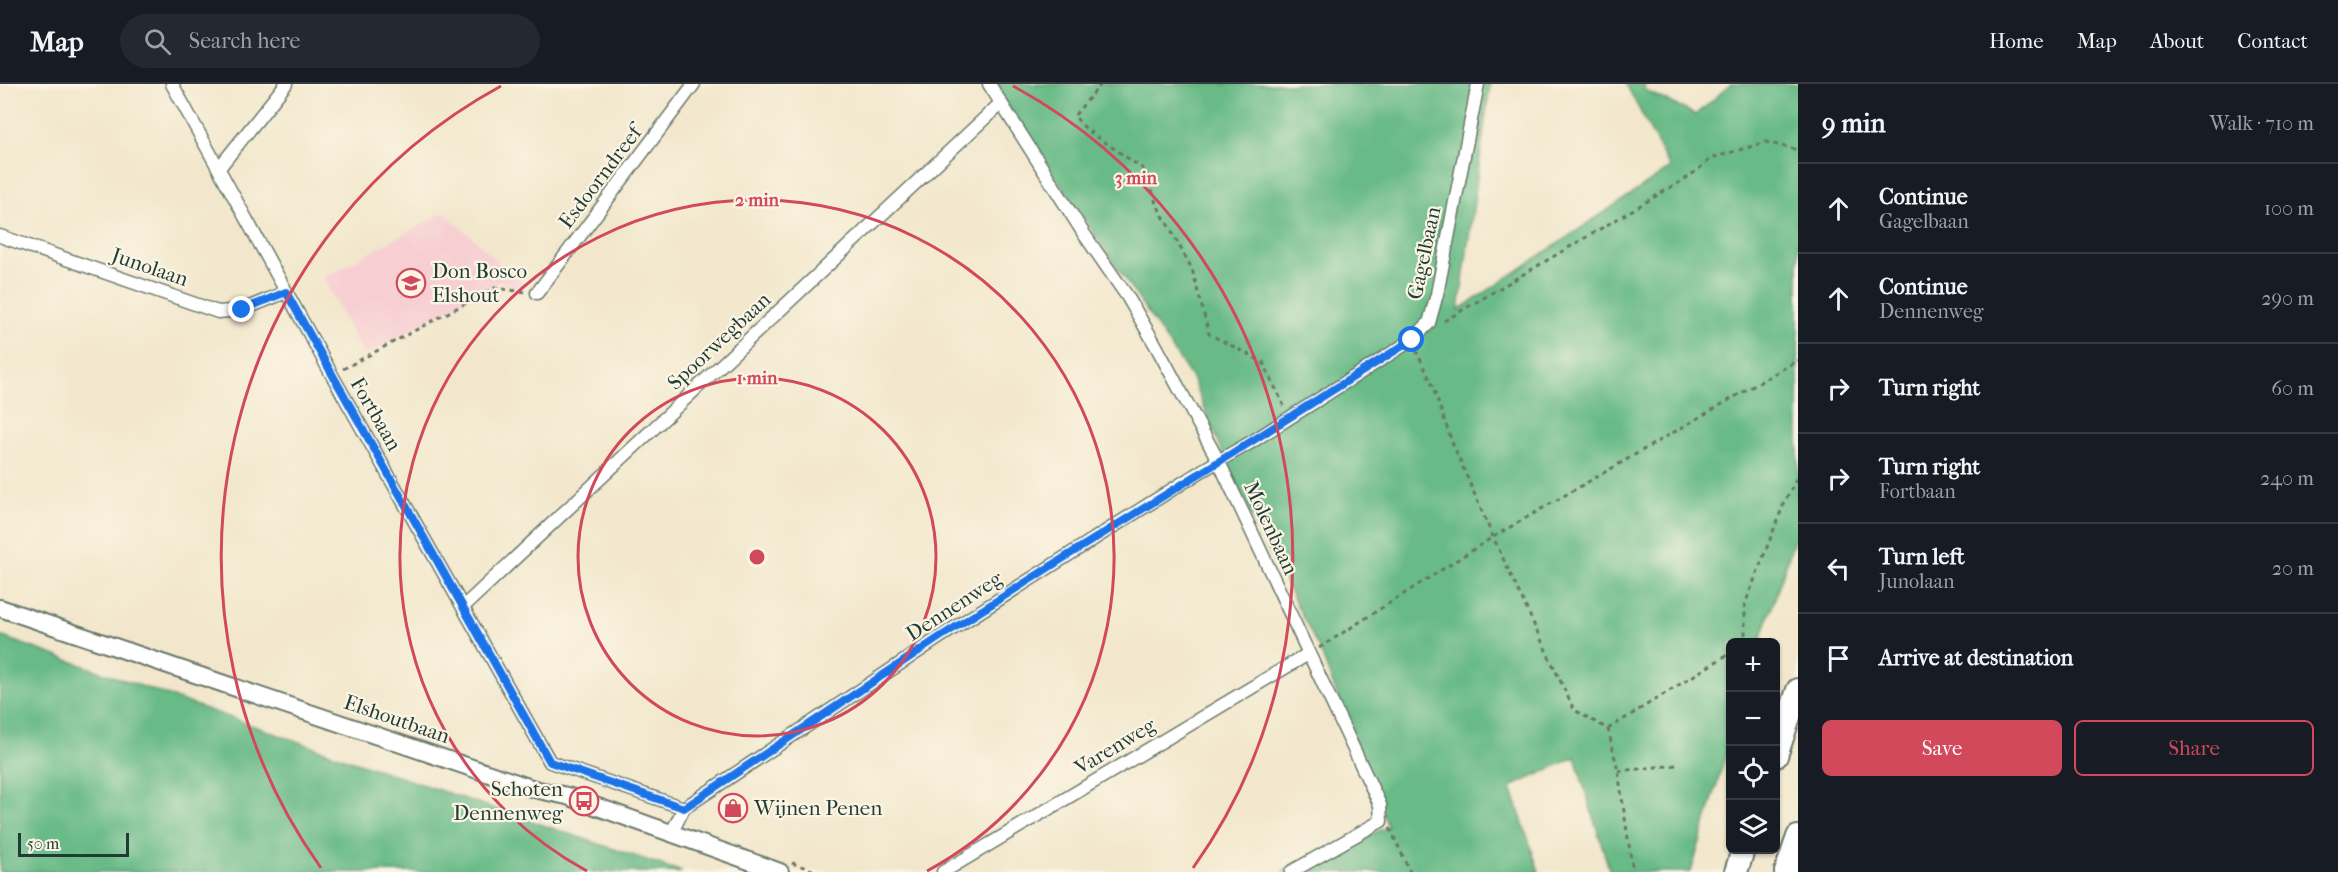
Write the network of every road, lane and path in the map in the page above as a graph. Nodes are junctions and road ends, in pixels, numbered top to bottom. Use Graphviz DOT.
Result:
graph roads {
  1 [pos="172,84"];
  2 [pos="286,84"];
  3 [pos="693,84"];
  4 [pos="989,84"];
  5 [pos="1101,84"];
  6 [pos="1478,84"];
  7 [pos="1001,103"];
  8 [pos="1798,150"];
  9 [pos="219,168"];
  10 [pos="0,236"];
  11 [pos="286,292"];
  12 [pos="537,293"];
  13 [pos="1443,322"];
  14 [pos="1412,340"];
  15 [pos="1798,360"];
  16 [pos="332,375"];
  17 [pos="1289,417"];
  18 [pos="1219,462"];
  19 [pos="1798,476"];
  20 [pos="1493,537"];
  21 [pos="463,607"];
  22 [pos="0,608"];
  23 [pos="1744,638"];
  24 [pos="1308,654"];
  25 [pos="1726,656"];
  26 [pos="1798,690"];
  27 [pos="1608,729"];
  28 [pos="1779,746"];
  29 [pos="1676,765"];
  30 [pos="1618,771"];
  31 [pos="1380,805"];
  32 [pos="684,808"];
  33 [pos="671,834"];
  34 [pos="1798,837"];
  35 [pos="1741,854"];
  36 [pos="780,872"];
  37 [pos="943,872"];
  38 [pos="1291,872"];
  39 [pos="1410,872"];
  40 [pos="1633,872"];
  41 [pos="1736,872"];
  42 [pos="1786,872"];
  1 -- 9 [label="street, Fortbaan"];
  2 -- 9 [label="street"];
  3 -- 12 [label="street, Esdoorndreef"];
  4 -- 7 [label="street, Molenbaan"];
  5 -- 17 [label="path"];
  6 -- 14 [label="street, Gagelbaan"];
  7 -- 18 [label="street, Molenbaan"];
  7 -- 21 [label="street, Spoorwegbaan"];
  8 -- 13 [label="path"];
  9 -- 11 [label="street, Fortbaan"];
  10 -- 11 [label="street, Junolaan"];
  11 -- 16 [label="street, Fortbaan"];
  12 -- 16 [label="path"];
  14 -- 17 [label="street, Gagelbaan"];
  14 -- 20 [label="path"];
  15 -- 20 [label="path"];
  16 -- 21 [label="street, Fortbaan"];
  17 -- 18 [label="street, Gagelbaan"];
  18 -- 24 [label="street, Molenbaan"];
  18 -- 32 [label="street, Dennenweg"];
  19 -- 23 [label="path"];
  20 -- 24 [label="path"];
  20 -- 27 [label="path"];
  21 -- 32 [label="street, Fortbaan"];
  22 -- 33 [label="main road, Elshoutbaan"];
  24 -- 31 [label="street, Molenbaan"];
  24 -- 37 [label="street, Varenweg"];
  25 -- 27 [label="path"];
  26 -- 28 [label="highway"];
  27 -- 30 [label="path"];
  29 -- 30 [label="path"];
  30 -- 40 [label="path"];
  31 -- 38 [label="street"];
  31 -- 39 [label="path"];
  32 -- 33 [label="street"];
  33 -- 36 [label="main road, Elshoutbaan"];
  34 -- 42 [label="highway"];
  35 -- 41 [label="highway"];
}
